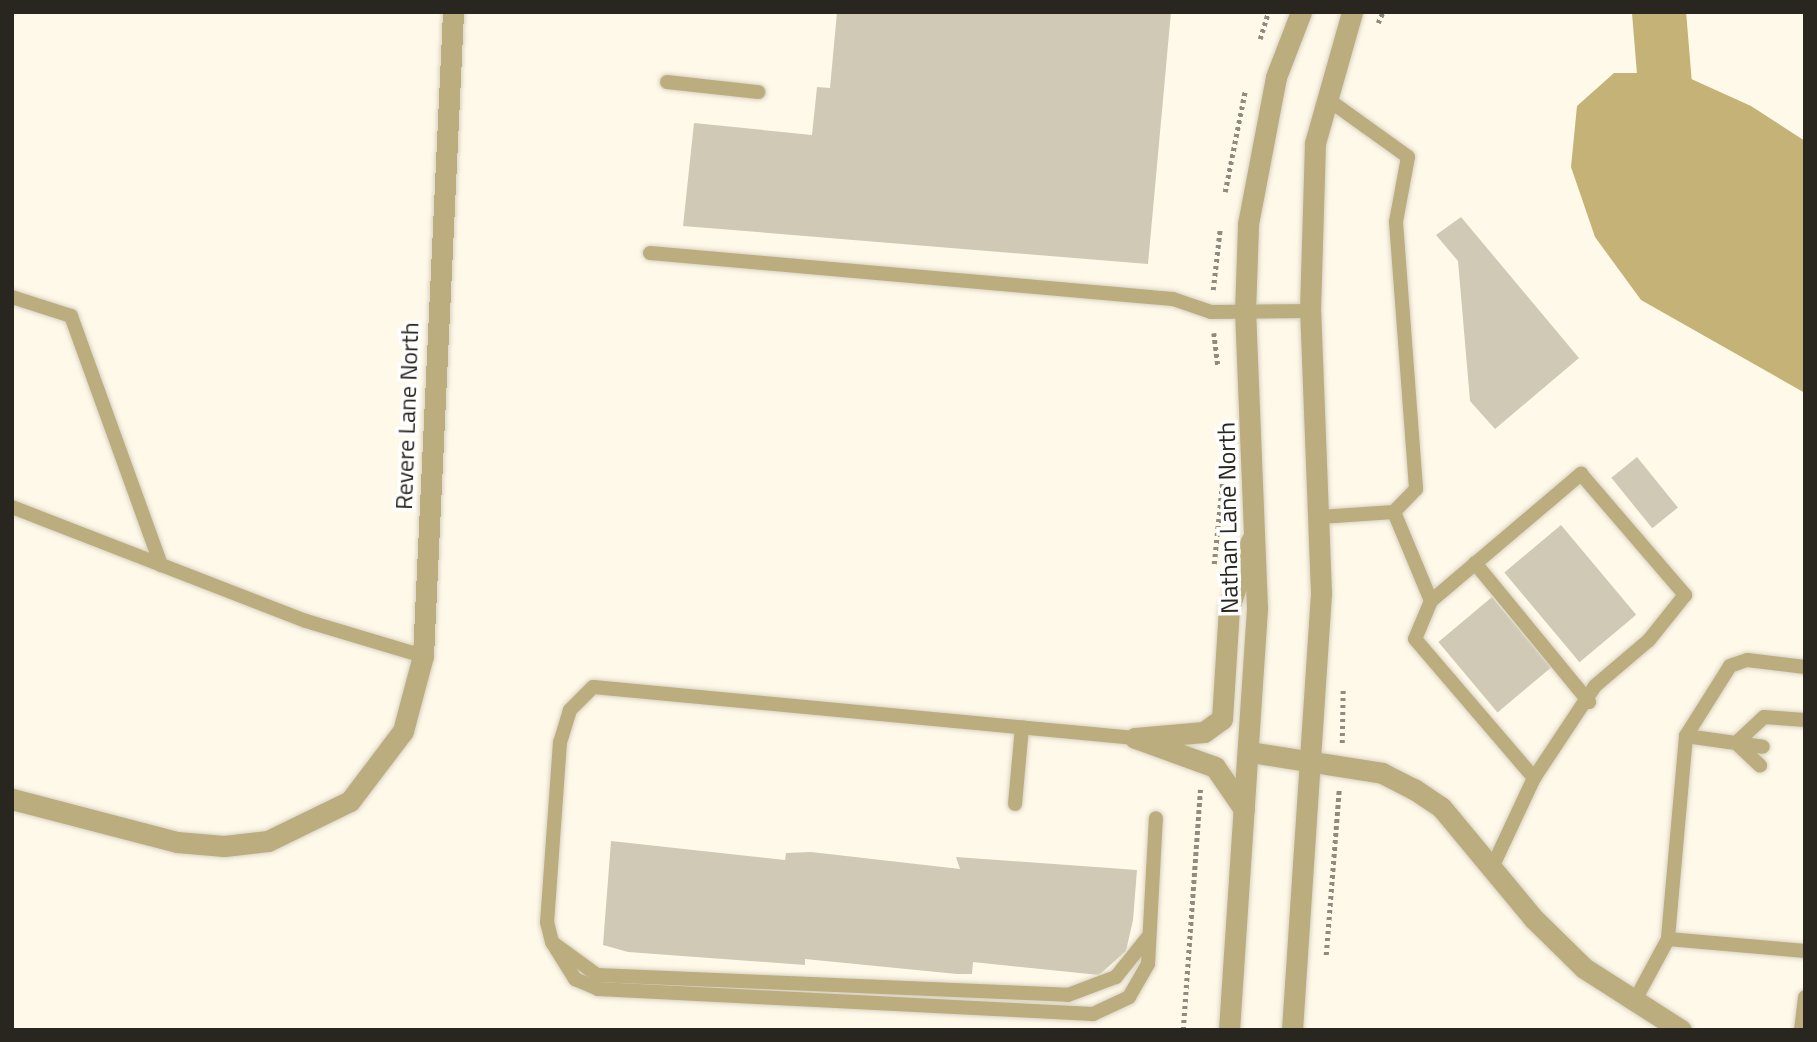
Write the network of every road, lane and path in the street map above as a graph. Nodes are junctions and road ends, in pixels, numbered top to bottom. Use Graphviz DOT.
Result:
graph roads {
  1 [pos="453,12"];
  2 [pos="1268,12"];
  3 [pos="1301,12"];
  4 [pos="1352,12"];
  5 [pos="1257,49"];
  6 [pos="667,82"];
  7 [pos="1246,86"];
  8 [pos="758,92"];
  9 [pos="1326,98"];
  10 [pos="1224,202"];
  11 [pos="1222,215"];
  12 [pos="650,253"];
  13 [pos="12,297"];
  14 [pos="1310,311"];
  15 [pos="1211,312"];
  16 [pos="1245,312"];
  17 [pos="1219,375"];
  18 [pos="1225,463"];
  19 [pos="12,507"];
  20 [pos="1394,512"];
  21 [pos="1320,517"];
  22 [pos="1257,523"];
  23 [pos="1475,563"];
  24 [pos="160,565"];
  25 [pos="1213,575"];
  26 [pos="1431,601"];
  27 [pos="423,656"];
  28 [pos="1805,667"];
  29 [pos="1589,702"];
  30 [pos="1805,720"];
  31 [pos="1022,727"];
  32 [pos="1686,736"];
  33 [pos="1135,738"];
  34 [pos="1737,743"];
  35 [pos="1763,747"];
  36 [pos="1250,752"];
  37 [pos="1202,758"];
  38 [pos="1313,760"];
  39 [pos="1760,765"];
  40 [pos="1534,778"];
  41 [pos="12,799"];
  42 [pos="1015,804"];
  43 [pos="1245,811"];
  44 [pos="1156,818"];
  45 [pos="1337,825"];
  46 [pos="1491,870"];
  47 [pos="1148,935"];
  48 [pos="1668,939"];
  49 [pos="552,942"];
  50 [pos="1805,951"];
  51 [pos="1325,961"];
  52 [pos="1805,997"];
  53 [pos="1634,1002"];
  54 [pos="1183,1030"];
  55 [pos="1229,1030"];
  56 [pos="1292,1030"];
  57 [pos="1681,1030"];
  58 [pos="1801,1030"];
  1 -- 27 [label="street, Revere Lane North"];
  2 -- 5 [label="path"];
  3 -- 16 [label="street, Nathan Lane North"];
  4 -- 9 [label="street"];
  6 -- 8 [label="lane"];
  7 -- 10 [label="path"];
  9 -- 14 [label="street"];
  9 -- 20 [label="lane"];
  11 -- 15 [label="path"];
  12 -- 15 [label="lane"];
  13 -- 24 [label="lane"];
  14 -- 16 [label="lane"];
  14 -- 21 [label="street"];
  15 -- 16 [label="lane"];
  15 -- 17 [label="path"];
  16 -- 22 [label="street, Nathan Lane North"];
  18 -- 25 [label="path"];
  19 -- 24 [label="lane"];
  20 -- 21 [label="lane"];
  20 -- 26 [label="lane"];
  21 -- 38 [label="street"];
  22 -- 33 [label="street"];
  22 -- 36 [label="street, Nathan Lane North"];
  23 -- 26 [label="lane"];
  23 -- 29 [label="lane"];
  23 -- 29 [label="lane"];
  24 -- 27 [label="lane"];
  26 -- 40 [label="lane"];
  27 -- 41 [label="street, Revere Lane North"];
  28 -- 32 [label="lane"];
  29 -- 40 [label="lane"];
  30 -- 34 [label="lane"];
  31 -- 33 [label="lane"];
  31 -- 42 [label="lane"];
  31 -- 49 [label="lane"];
  32 -- 34 [label="lane"];
  32 -- 48 [label="lane"];
  33 -- 37 [label="street"];
  34 -- 35 [label="lane"];
  34 -- 39 [label="lane"];
  36 -- 38 [label="street"];
  36 -- 43 [label="street, Nathan Lane North"];
  37 -- 43 [label="street"];
  37 -- 54 [label="path"];
  38 -- 46 [label="street"];
  38 -- 56 [label="street"];
  40 -- 46 [label="lane"];
  43 -- 55 [label="street, Nathan Lane North"];
  44 -- 47 [label="lane"];
  45 -- 51 [label="path"];
  46 -- 53 [label="street"];
  47 -- 49 [label="lane"];
  47 -- 49 [label="lane"];
  48 -- 50 [label="lane"];
  48 -- 53 [label="lane"];
  52 -- 58 [label="lane"];
  53 -- 57 [label="street"];
}
